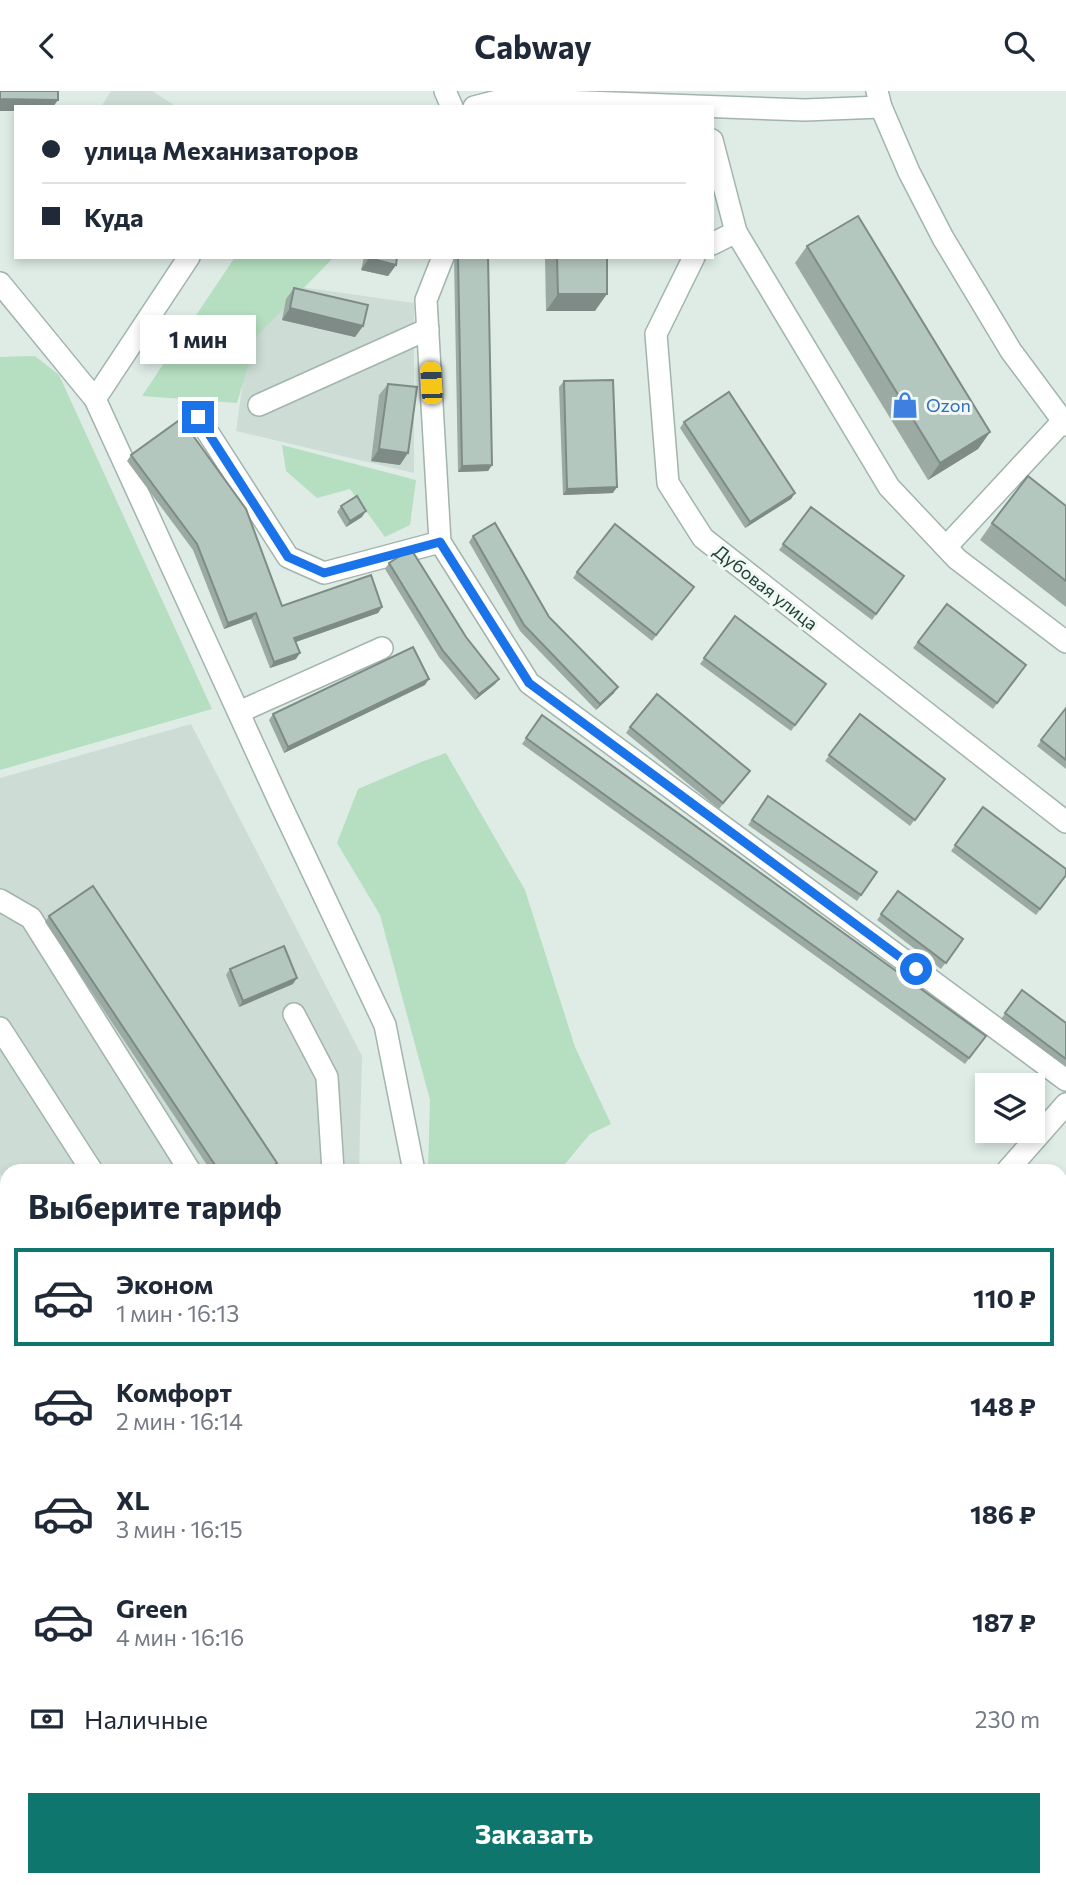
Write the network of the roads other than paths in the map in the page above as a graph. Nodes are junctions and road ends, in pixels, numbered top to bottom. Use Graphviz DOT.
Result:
graph roads {
  1 [pos="606,97"];
  2 [pos="879,99"];
  3 [pos="504,103"];
  4 [pos="693,105"];
  5 [pos="714,106"];
  6 [pos="714,148"];
  7 [pos="736,232"];
  8 [pos="714,243"];
  9 [pos="188,259"];
  10 [pos="442,259"];
  11 [pos="693,259"];
  12 [pos="0,283"];
  13 [pos="24,311"];
  14 [pos="0,313"];
  15 [pos="428,329"];
  16 [pos="95,399"];
  17 [pos="258,405"];
  18 [pos="198,417"];
  19 [pos="1064,423"];
  20 [pos="440,542"];
  21 [pos="946,547"];
  22 [pos="1066,642"];
  23 [pos="382,648"];
  24 [pos="239,712"];
  25 [pos="1066,822"];
  26 [pos="0,900"];
  27 [pos="294,1014"];
  28 [pos="0,1027"];
  29 [pos="1066,1080"];
  30 [pos="1066,1104"];
  31 [pos="88,1164"];
  32 [pos="186,1164"];
  33 [pos="333,1164"];
  34 [pos="413,1164"];
  35 [pos="1013,1164"];
  1 -- 3 [label="street"];
  1 -- 4 [label="street"];
  2 -- 5 [label="street"];
  2 -- 19 [label="street"];
  6 -- 7 [label="street"];
  7 -- 8 [label="street"];
  7 -- 21 [label="street"];
  9 -- 16 [label="street"];
  10 -- 15 [label="street"];
  11 -- 25 [label="street, Дубовая улица"];
  12 -- 13 [label="street"];
  13 -- 14 [label="street"];
  13 -- 16 [label="street"];
  15 -- 17 [label="street"];
  15 -- 20 [label="street"];
  16 -- 24 [label="street"];
  18 -- 20 [label="street"];
  19 -- 21 [label="street"];
  20 -- 29 [label="street"];
  21 -- 22 [label="street"];
  23 -- 24 [label="street"];
  24 -- 34 [label="street"];
  26 -- 32 [label="street"];
  27 -- 33 [label="street"];
  28 -- 31 [label="street"];
  30 -- 35 [label="street"];
}
